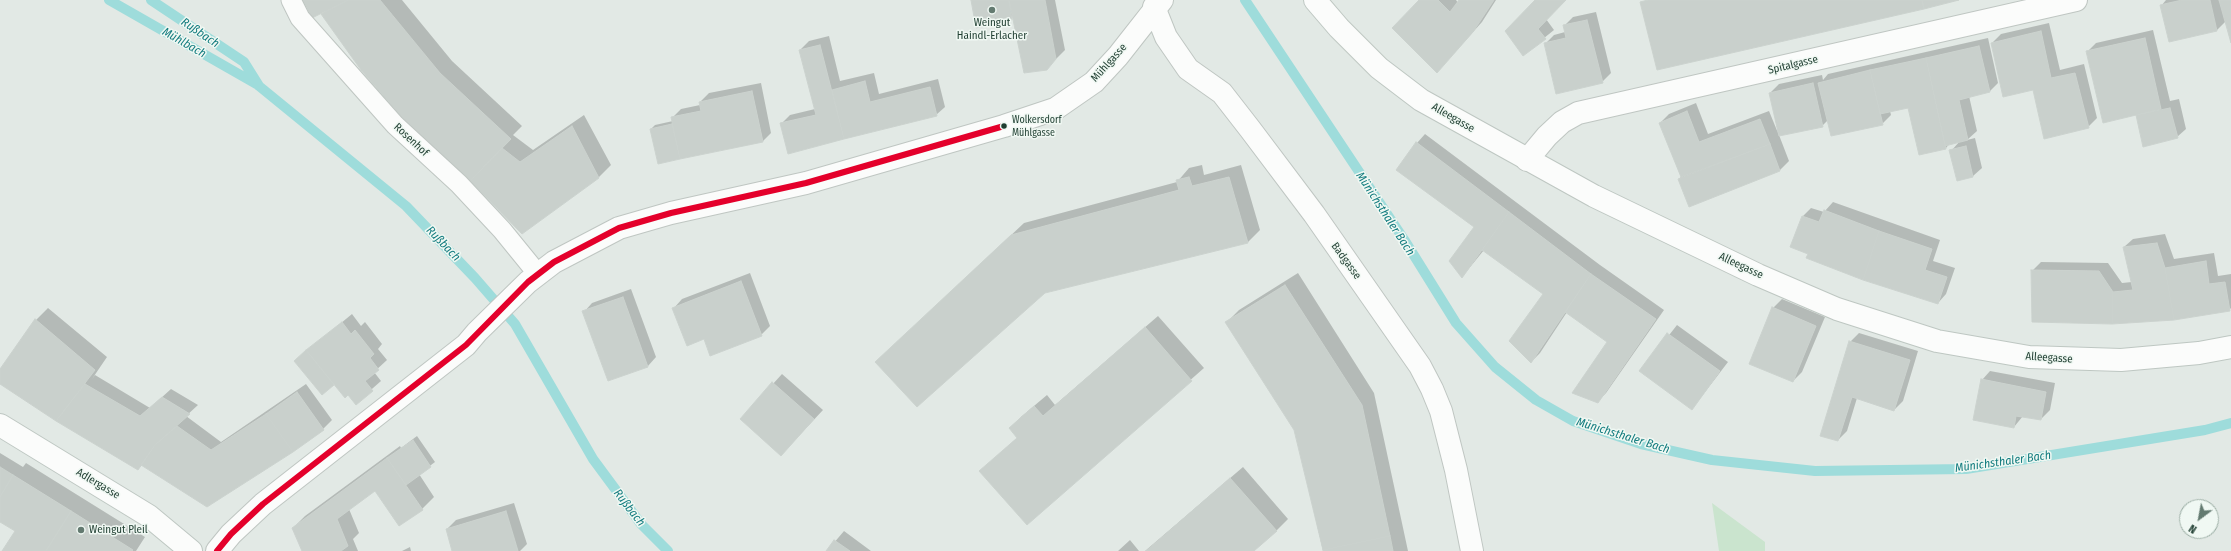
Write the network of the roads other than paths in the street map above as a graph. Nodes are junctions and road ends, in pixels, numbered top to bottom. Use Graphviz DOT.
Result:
graph roads {
  1 [pos="291,0"];
  2 [pos="1315,0"];
  3 [pos="2076,0"];
  4 [pos="1158,4"];
  5 [pos="1527,160"];
  6 [pos="532,278"];
  7 [pos="2231,347"];
  8 [pos="0,425"];
  9 [pos="191,551"];
  10 [pos="217,551"];
  11 [pos="1472,551"];
  1 -- 6 [label="lane, Rosenhof"];
  2 -- 5 [label="street, Alleegasse"];
  3 -- 5 [label="street, Spitalgasse"];
  4 -- 6 [label="street, Mühlgasse"];
  4 -- 11 [label="street, Badgasse"];
  5 -- 7 [label="street, Alleegasse"];
  6 -- 10 [label="street, Mühlgasse"];
  8 -- 9 [label="street, Adlergasse"];
}
